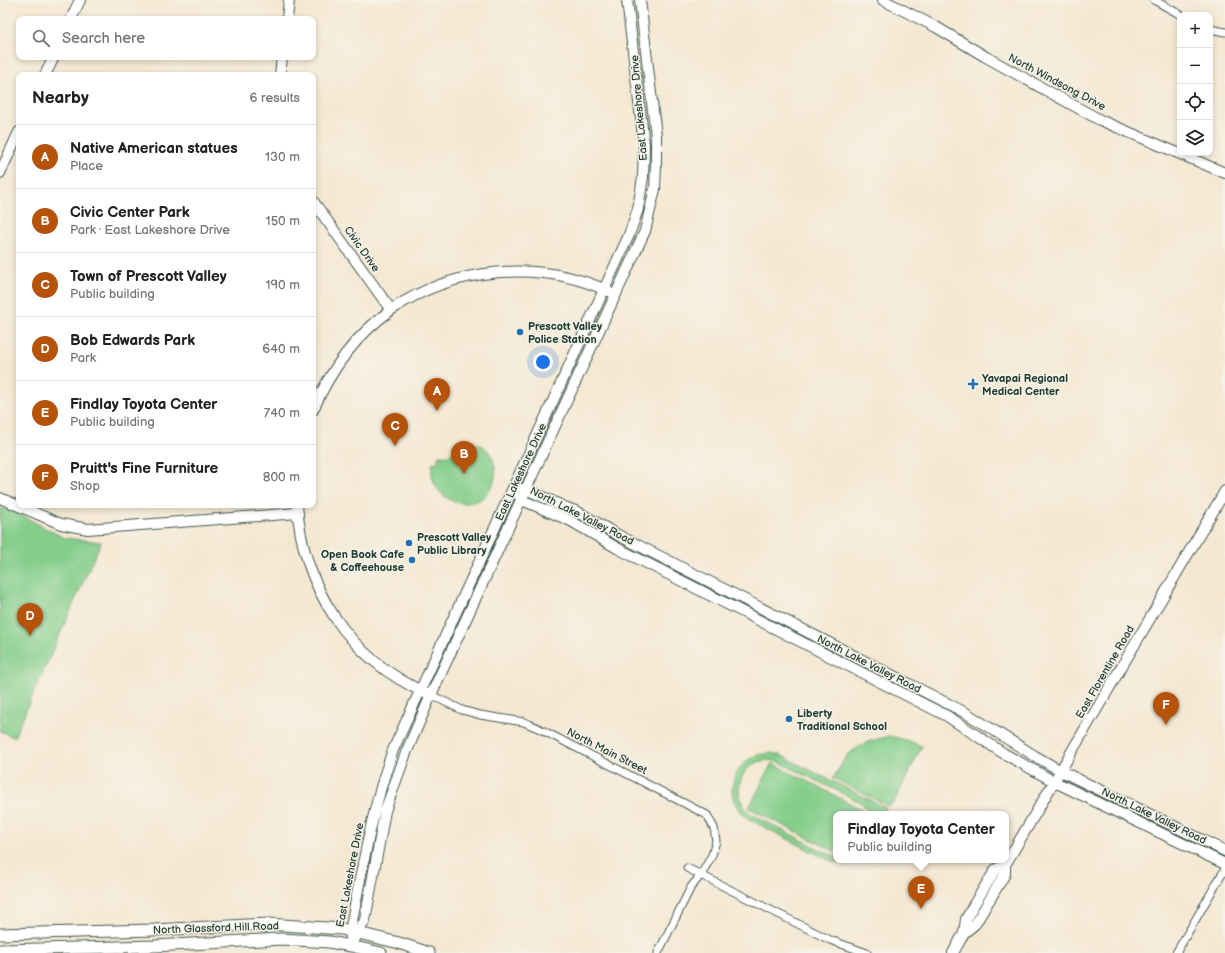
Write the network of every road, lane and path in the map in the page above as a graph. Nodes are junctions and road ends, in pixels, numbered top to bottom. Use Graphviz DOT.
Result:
graph roads {
  1 [pos="80,0"];
  2 [pos="289,0"];
  3 [pos="627,0"];
  4 [pos="640,0"];
  5 [pos="883,0"];
  6 [pos="1154,0"];
  7 [pos="1177,13"];
  8 [pos="72,16"];
  9 [pos="287,16"];
  10 [pos="1213,30"];
  11 [pos="1225,32"];
  12 [pos="52,60"];
  13 [pos="282,60"];
  14 [pos="46,72"];
  15 [pos="280,72"];
  16 [pos="655,129"];
  17 [pos="642,130"];
  18 [pos="16,138"];
  19 [pos="0,173"];
  20 [pos="1225,173"];
  21 [pos="316,205"];
  22 [pos="604,289"];
  23 [pos="616,294"];
  24 [pos="391,310"];
  25 [pos="316,404"];
  26 [pos="513,488"];
  27 [pos="526,490"];
  28 [pos="1225,491"];
  29 [pos="0,498"];
  30 [pos="522,500"];
  31 [pos="16,505"];
  32 [pos="23,508"];
  33 [pos="298,509"];
  34 [pos="420,690"];
  35 [pos="432,695"];
  36 [pos="1061,771"];
  37 [pos="1055,782"];
  38 [pos="380,810"];
  39 [pos="1225,851"];
  40 [pos="1009,858"];
  41 [pos="1006,863"];
  42 [pos="1225,864"];
  43 [pos="686,868"];
  44 [pos="1225,869"];
  45 [pos="701,875"];
  46 [pos="354,932"];
  47 [pos="0,934"];
  48 [pos="351,946"];
  49 [pos="0,950"];
  50 [pos="380,953"];
  51 [pos="429,953"];
  52 [pos="658,953"];
  53 [pos="867,953"];
  54 [pos="953,953"];
  55 [pos="1176,953"];
  1 -- 8 [label="street"];
  2 -- 9 [label="street"];
  3 -- 17 [label="street, East Lakeshore Drive"];
  4 -- 16 [label="street, East Lakeshore Drive"];
  5 -- 20 [label="street, North Windsong Drive"];
  6 -- 7 [label="street"];
  10 -- 11 [label="street"];
  12 -- 14 [label="street"];
  13 -- 15 [label="street"];
  16 -- 17 [label="street"];
  16 -- 23 [label="street, East Lakeshore Drive"];
  17 -- 22 [label="street, East Lakeshore Drive"];
  18 -- 19 [label="street"];
  21 -- 24 [label="street, Civic Drive"];
  22 -- 23 [label="street"];
  22 -- 24 [label="street"];
  22 -- 26 [label="street, East Lakeshore Drive"];
  23 -- 27 [label="street, East Lakeshore Drive"];
  24 -- 25 [label="street"];
  26 -- 27 [label="street, North Lake Valley Road"];
  26 -- 30 [label="street, North Lake Valley Road"];
  26 -- 34 [label="street, East Lakeshore Drive"];
  27 -- 30 [label="street, East Lakeshore Drive"];
  27 -- 36 [label="street, North Lake Valley Road"];
  28 -- 36 [label="street, East Florentine Road"];
  29 -- 31 [label="street"];
  30 -- 35 [label="street, East Lakeshore Drive"];
  30 -- 37 [label="street, North Lake Valley Road"];
  32 -- 33 [label="street"];
  33 -- 34 [label="street"];
  34 -- 35 [label="street"];
  34 -- 38 [label="street, East Lakeshore Drive"];
  35 -- 38 [label="street, East Lakeshore Drive"];
  35 -- 45 [label="street, North Main Street"];
  36 -- 37 [label="street, East Florentine Road"];
  36 -- 39 [label="street, North Lake Valley Road"];
  37 -- 40 [label="street, East Florentine Road"];
  37 -- 42 [label="street, North Lake Valley Road"];
  38 -- 46 [label="street, East Lakeshore Drive"];
  41 -- 54 [label="street, East Florentine Road"];
  43 -- 45 [label="street"];
  44 -- 55 [label="street"];
  45 -- 52 [label="street, North Main Street"];
  45 -- 53 [label="street"];
  46 -- 47 [label="main road, North Glassford Hill Road"];
  46 -- 48 [label="street, East Lakeshore Drive"];
  46 -- 51 [label="main road, North Glassford Hill Road"];
  48 -- 49 [label="main road, North Glassford Hill Road"];
  48 -- 50 [label="main road, North Glassford Hill Road"];
}
